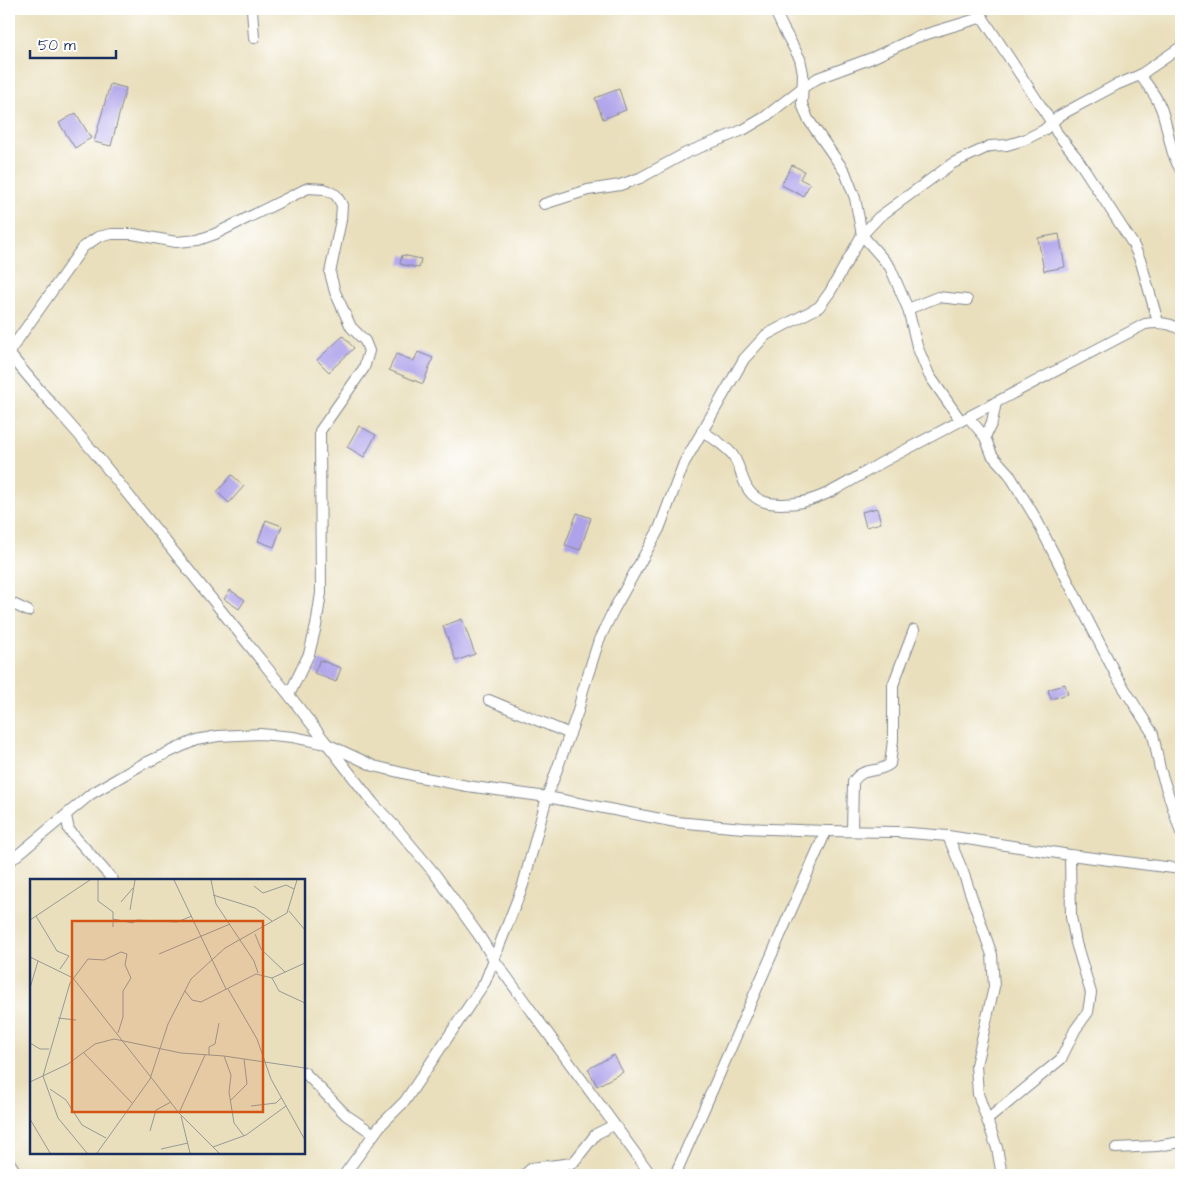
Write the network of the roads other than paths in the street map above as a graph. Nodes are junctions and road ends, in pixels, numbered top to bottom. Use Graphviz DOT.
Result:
graph roads {
  1 [pos="252,9"];
  2 [pos="374,9"];
  3 [pos="384,9"];
  4 [pos="774,9"];
  5 [pos="980,13"];
  6 [pos="254,38"];
  7 [pos="1181,47"];
  8 [pos="1140,75"];
  9 [pos="802,88"];
  10 [pos="1052,123"];
  11 [pos="1181,170"];
  12 [pos="544,204"];
  13 [pos="862,234"];
  14 [pos="967,300"];
  15 [pos="908,309"];
  16 [pos="1158,322"];
  17 [pos="1181,330"];
  18 [pos="9,352"];
  19 [pos="996,402"];
  20 [pos="965,420"];
  21 [pos="702,431"];
  22 [pos="984,437"];
  23 [pos="9,602"];
  24 [pos="28,611"];
  25 [pos="914,630"];
  26 [pos="288,695"];
  27 [pos="489,700"];
  28 [pos="570,734"];
  29 [pos="326,744"];
  30 [pos="547,797"];
  31 [pos="66,816"];
  32 [pos="52,827"];
  33 [pos="69,830"];
  34 [pos="826,831"];
  35 [pos="852,831"];
  36 [pos="1181,832"];
  37 [pos="948,836"];
  38 [pos="1070,855"];
  39 [pos="9,862"];
  40 [pos="1181,869"];
  41 [pos="112,879"];
  42 [pos="493,958"];
  43 [pos="305,1073"];
  44 [pos="987,1120"];
  45 [pos="614,1125"];
  46 [pos="374,1134"];
  47 [pos="1181,1142"];
  48 [pos="1116,1148"];
  49 [pos="9,1162"];
  50 [pos="18,1175"];
  51 [pos="344,1175"];
  52 [pos="524,1175"];
  53 [pos="651,1175"];
  54 [pos="675,1175"];
  55 [pos="1002,1175"];
  1 -- 6 [label="street"];
  2 -- 3 [label="street"];
  4 -- 9 [label="street"];
  5 -- 9 [label="street"];
  5 -- 10 [label="street"];
  7 -- 8 [label="street"];
  8 -- 10 [label="street"];
  8 -- 11 [label="street"];
  9 -- 12 [label="street"];
  9 -- 13 [label="street"];
  10 -- 13 [label="street"];
  10 -- 16 [label="street"];
  13 -- 15 [label="street"];
  13 -- 21 [label="street"];
  14 -- 15 [label="street"];
  15 -- 20 [label="street"];
  16 -- 17 [label="street"];
  16 -- 19 [label="street"];
  18 -- 26 [label="street"];
  18 -- 26 [label="street"];
  19 -- 20 [label="street"];
  19 -- 22 [label="street"];
  20 -- 21 [label="street"];
  20 -- 22 [label="street"];
  21 -- 28 [label="street"];
  22 -- 36 [label="street"];
  23 -- 24 [label="street"];
  25 -- 35 [label="street"];
  26 -- 29 [label="street"];
  27 -- 28 [label="street"];
  28 -- 30 [label="street"];
  29 -- 30 [label="street"];
  29 -- 31 [label="street"];
  29 -- 42 [label="street"];
  30 -- 34 [label="street"];
  30 -- 42 [label="street"];
  31 -- 32 [label="street"];
  31 -- 33 [label="street"];
  32 -- 33 [label="street"];
  32 -- 39 [label="street"];
  33 -- 41 [label="street"];
  34 -- 35 [label="street"];
  34 -- 54 [label="street"];
  35 -- 37 [label="street"];
  37 -- 38 [label="street"];
  37 -- 44 [label="street"];
  38 -- 40 [label="street"];
  38 -- 44 [label="street"];
  42 -- 45 [label="street"];
  42 -- 46 [label="street"];
  43 -- 46 [label="street"];
  44 -- 55 [label="street"];
  45 -- 52 [label="street"];
  45 -- 53 [label="street"];
  46 -- 51 [label="street"];
  47 -- 48 [label="street"];
  49 -- 50 [label="street"];
}
